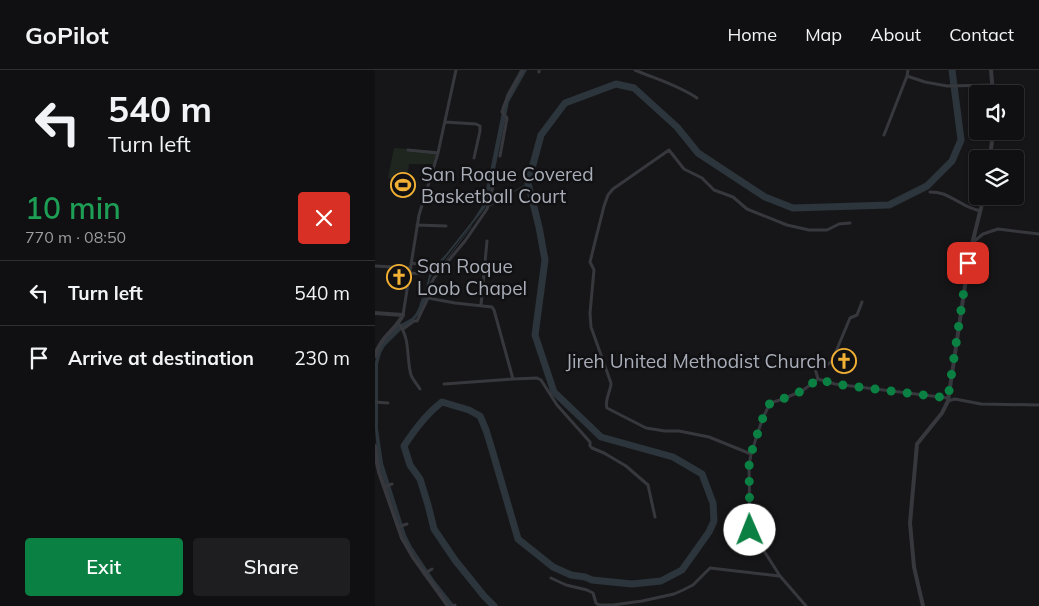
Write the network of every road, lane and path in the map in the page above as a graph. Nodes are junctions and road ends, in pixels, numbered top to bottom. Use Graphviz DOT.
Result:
graph roads {
  1 [pos="456,70"];
  2 [pos="523,70"];
  3 [pos="635,70"];
  4 [pos="908,70"];
  5 [pos="991,70"];
  6 [pos="907,76"];
  7 [pos="993,85"];
  8 [pos="969,86"];
  9 [pos="697,98"];
  10 [pos="445,122"];
  11 [pos="884,135"];
  12 [pos="408,150"];
  13 [pos="438,153"];
  14 [pos="500,156"];
  15 [pos="474,158"];
  16 [pos="494,183"];
  17 [pos="930,192"];
  18 [pos="982,205"];
  19 [pos="980,211"];
  20 [pos="850,222"];
  21 [pos="417,225"];
  22 [pos="445,226"];
  23 [pos="1039,234"];
  24 [pos="487,241"];
  25 [pos="972,244"];
  26 [pos="425,265"];
  27 [pos="375,266"];
  28 [pos="411,266"];
  29 [pos="410,273"];
  30 [pos="423,274"];
  31 [pos="428,298"];
  32 [pos="861,302"];
  33 [pos="481,305"];
  34 [pos="375,313"];
  35 [pos="403,315"];
  36 [pos="399,324"];
  37 [pos="403,329"];
  38 [pos="375,356"];
  39 [pos="513,379"];
  40 [pos="818,379"];
  41 [pos="444,384"];
  42 [pos="420,389"];
  43 [pos="948,399"];
  44 [pos="377,402"];
  45 [pos="388,403"];
  46 [pos="1039,406"];
  47 [pos="375,446"];
  48 [pos="751,454"];
  49 [pos="392,484"];
  50 [pos="385,486"];
  51 [pos="655,516"];
  52 [pos="405,524"];
  53 [pos="398,527"];
  54 [pos="432,569"];
  55 [pos="425,574"];
  56 [pos="780,576"];
  57 [pos="551,578"];
  58 [pos="448,606"];
  59 [pos="806,606"];
  60 [pos="923,606"];
  1 -- 10 [label="street"];
  2 -- 14 [label="street"];
  3 -- 9 [label="street"];
  4 -- 6 [label="street"];
  5 -- 7 [label="street"];
  6 -- 8 [label="street"];
  6 -- 11 [label="street"];
  10 -- 13 [label="street"];
  10 -- 15 [label="street"];
  12 -- 13 [label="street"];
  13 -- 21 [label="street"];
  16 -- 31 [label="street"];
  17 -- 19 [label="street"];
  18 -- 19 [label="street"];
  19 -- 25 [label="street"];
  20 -- 48 [label="street"];
  21 -- 22 [label="street"];
  21 -- 28 [label="street"];
  23 -- 25 [label="street"];
  24 -- 33 [label="street"];
  25 -- 43 [label="street"];
  26 -- 28 [label="street"];
  27 -- 28 [label="street"];
  28 -- 29 [label="street"];
  29 -- 30 [label="street"];
  29 -- 35 [label="street"];
  31 -- 33 [label="street"];
  31 -- 37 [label="street"];
  32 -- 40 [label="street"];
  33 -- 39 [label="street"];
  34 -- 35 [label="street"];
  35 -- 36 [label="street"];
  36 -- 37 [label="street"];
  36 -- 38 [label="street"];
  37 -- 42 [label="street"];
  39 -- 41 [label="street"];
  39 -- 51 [label="street"];
  40 -- 43 [label="street"];
  40 -- 48 [label="street"];
  43 -- 46 [label="street"];
  43 -- 60 [label="street"];
  44 -- 45 [label="street"];
  47 -- 50 [label="street"];
  48 -- 56 [label="street"];
  49 -- 50 [label="street"];
  50 -- 53 [label="street"];
  52 -- 53 [label="street"];
  53 -- 55 [label="street"];
  54 -- 55 [label="street"];
  55 -- 58 [label="street"];
  56 -- 57 [label="street"];
  56 -- 59 [label="street"];
}
